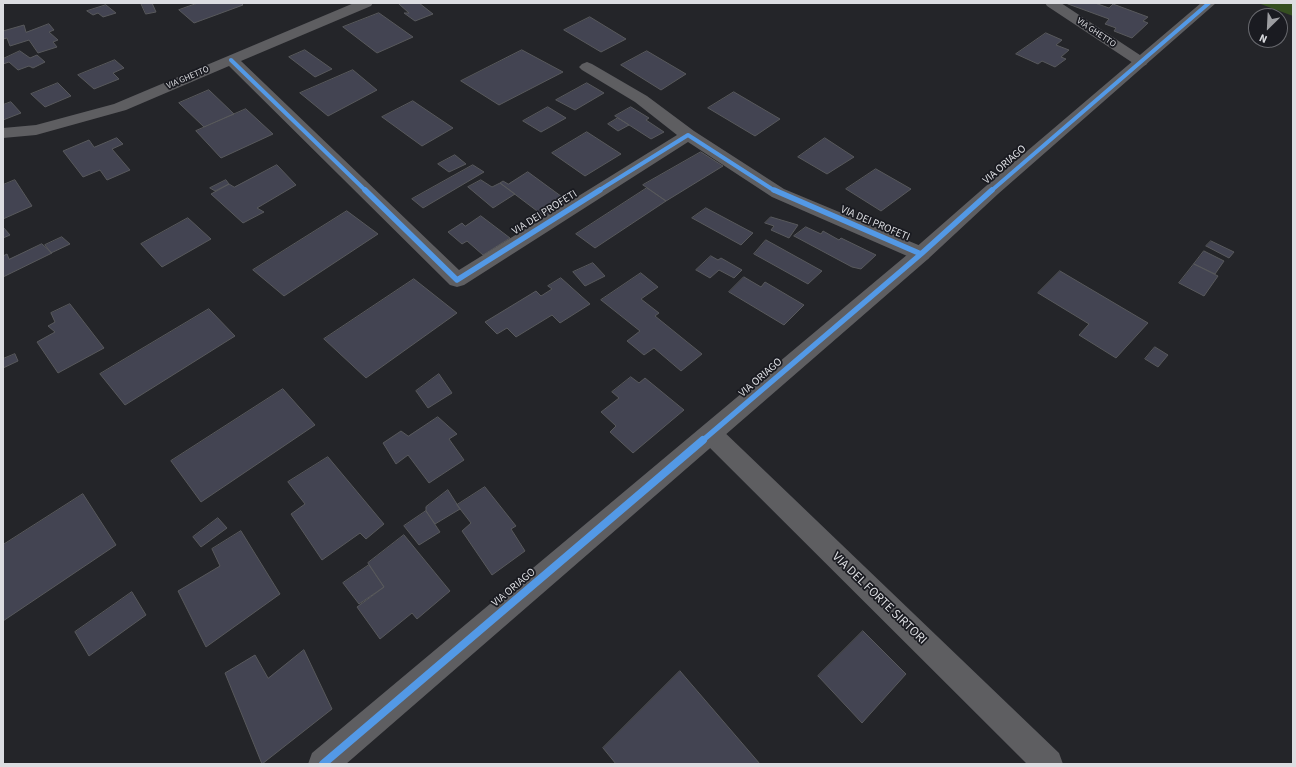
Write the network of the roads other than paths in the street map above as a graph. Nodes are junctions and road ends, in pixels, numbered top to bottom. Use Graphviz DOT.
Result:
graph roads {
  1 [pos="366,3"];
  2 [pos="1052,3"];
  3 [pos="1209,3"];
  4 [pos="231,60"];
  5 [pos="1141,62"];
  6 [pos="587,67"];
  7 [pos="3,133"];
  8 [pos="688,135"];
  9 [pos="921,254"];
  10 [pos="711,434"];
  11 [pos="322,764"];
  12 [pos="1048,764"];
  1 -- 4 [label="street, VIA GHETTO"];
  2 -- 5 [label="street, VIA GHETTO"];
  3 -- 5 [label="street, VIA ORIAGO"];
  4 -- 7 [label="street, VIA GHETTO"];
  4 -- 8 [label="street, VIA DEI PROFETI"];
  5 -- 9 [label="street, VIA ORIAGO"];
  6 -- 8 [label="street"];
  8 -- 9 [label="street, VIA DEI PROFETI"];
  9 -- 10 [label="street, VIA ORIAGO"];
  10 -- 11 [label="street, VIA ORIAGO"];
  10 -- 12 [label="street, VIA DEL FORTE SIRTORI"];
}
